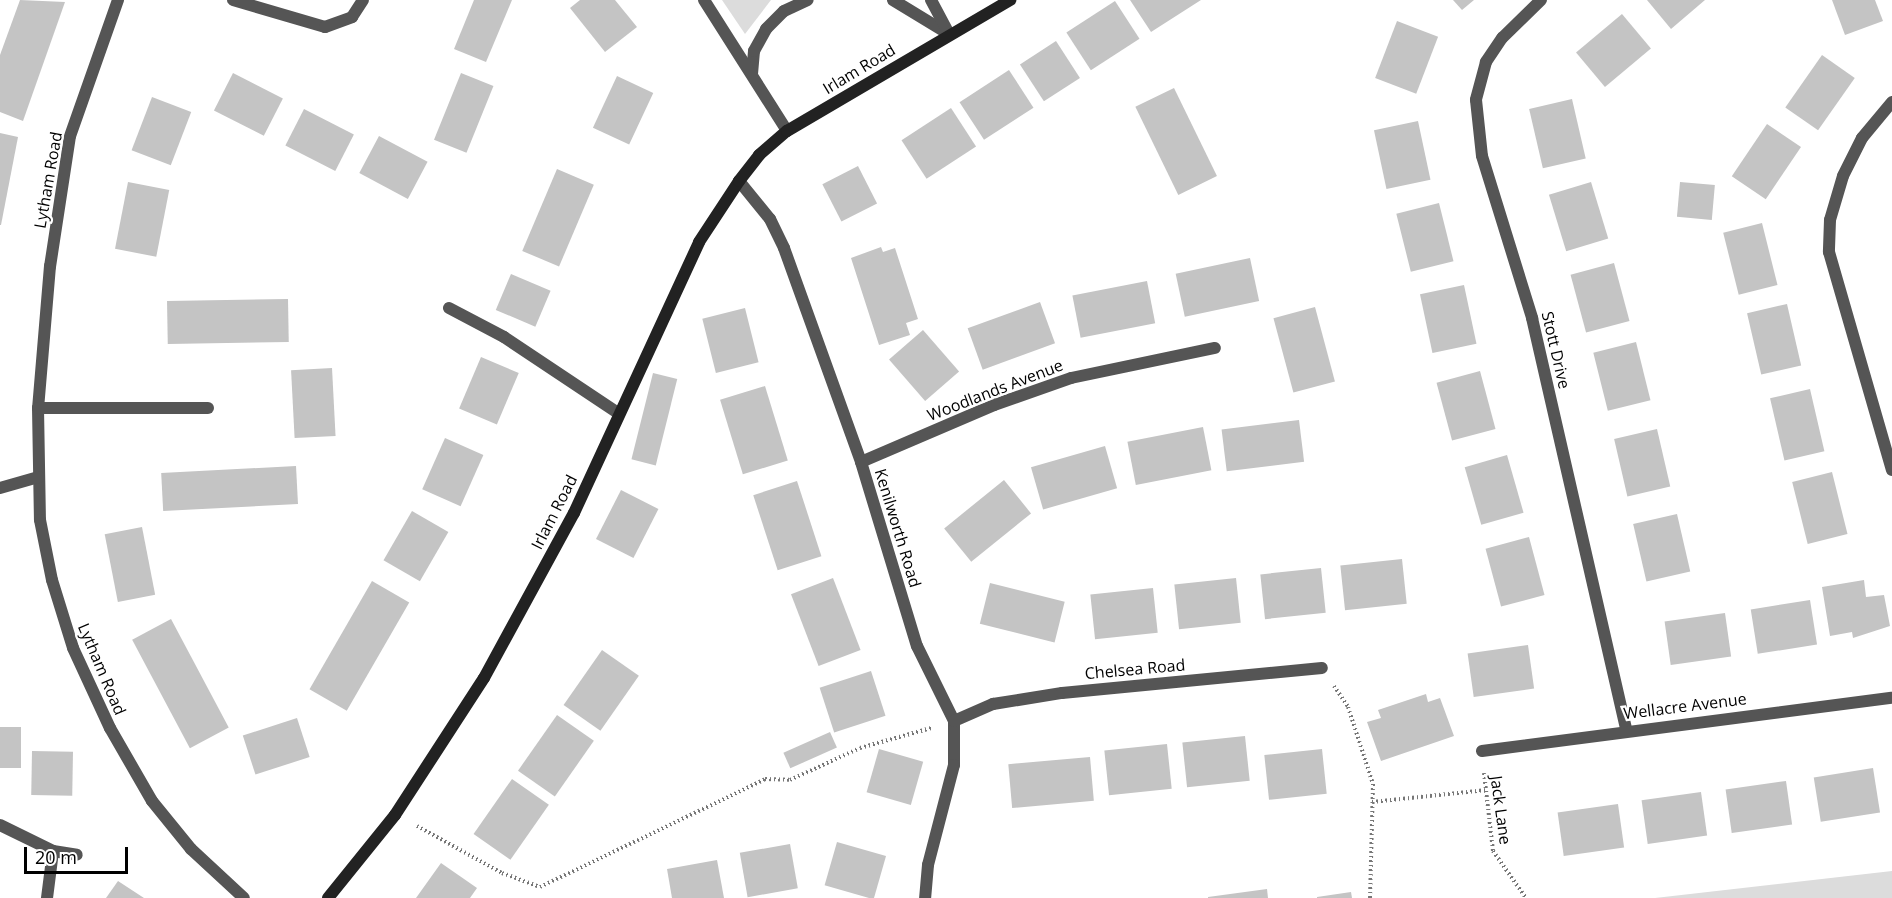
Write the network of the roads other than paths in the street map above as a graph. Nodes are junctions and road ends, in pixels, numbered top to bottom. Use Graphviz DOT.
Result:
graph roads {
  1 [pos="118,0"];
  2 [pos="233,0"];
  3 [pos="363,0"];
  4 [pos="704,0"];
  5 [pos="808,0"];
  6 [pos="892,0"];
  7 [pos="931,0"];
  8 [pos="1010,0"];
  9 [pos="1541,0"];
  10 [pos="949,34"];
  11 [pos="753,74"];
  12 [pos="1892,102"];
  13 [pos="787,132"];
  14 [pos="739,181"];
  15 [pos="449,308"];
  16 [pos="1215,348"];
  17 [pos="38,408"];
  18 [pos="208,408"];
  19 [pos="618,413"];
  20 [pos="861,462"];
  21 [pos="1892,470"];
  22 [pos="38,477"];
  23 [pos="0,488"];
  24 [pos="1322,668"];
  25 [pos="1892,698"];
  26 [pos="954,721"];
  27 [pos="1626,730"];
  28 [pos="1482,751"];
  29 [pos="0,825"];
  30 [pos="53,851"];
  31 [pos="77,855"];
  32 [pos="47,898"];
  33 [pos="243,898"];
  34 [pos="328,898"];
  35 [pos="925,898"];
  1 -- 17 [label="street, Lytham Road"];
  2 -- 3 [label="street"];
  4 -- 11 [label="street"];
  5 -- 11 [label="street"];
  6 -- 10 [label="street"];
  7 -- 10 [label="street"];
  8 -- 10 [label="street, Irlam Road"];
  9 -- 27 [label="street, Stott Drive"];
  10 -- 13 [label="street, Irlam Road"];
  11 -- 13 [label="street"];
  12 -- 21 [label="street"];
  13 -- 14 [label="street, Irlam Road"];
  14 -- 19 [label="street, Irlam Road"];
  14 -- 20 [label="street, Kenilworth Road"];
  15 -- 19 [label="street"];
  16 -- 20 [label="street, Woodlands Avenue"];
  17 -- 18 [label="street"];
  17 -- 22 [label="street, Lytham Road"];
  19 -- 34 [label="street, Irlam Road"];
  20 -- 26 [label="street, Kenilworth Road"];
  22 -- 23 [label="street"];
  22 -- 33 [label="street, Lytham Road"];
  24 -- 26 [label="street, Chelsea Road"];
  25 -- 27 [label="street, Wellacre Avenue"];
  26 -- 35 [label="street, Kenilworth Road"];
  27 -- 28 [label="street, Wellacre Avenue"];
  29 -- 30 [label="street"];
  30 -- 31 [label="street"];
  30 -- 32 [label="street"];
}
